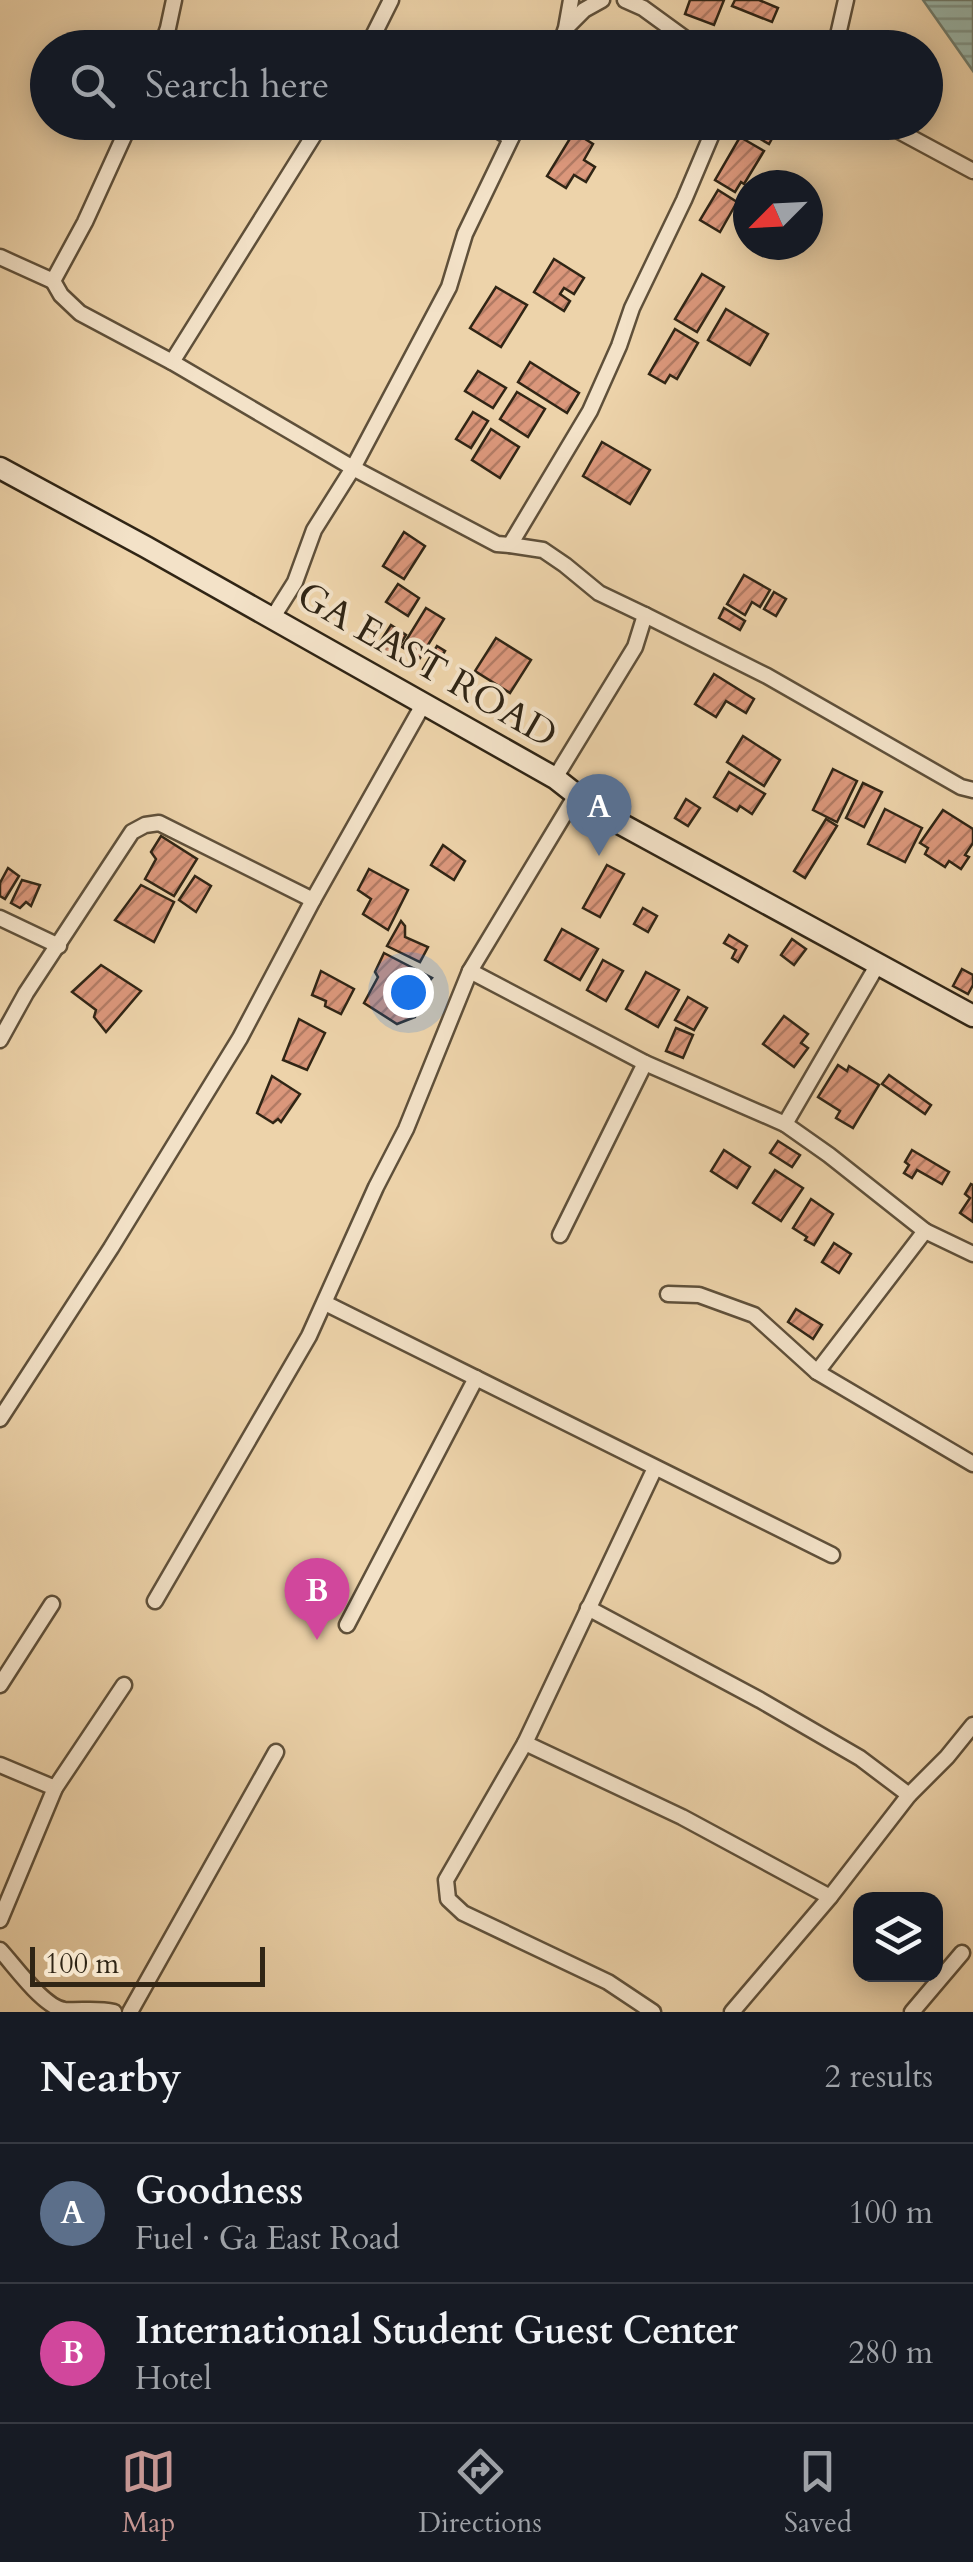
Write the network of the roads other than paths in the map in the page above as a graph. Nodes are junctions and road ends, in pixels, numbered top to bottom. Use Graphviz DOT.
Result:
graph roads {
  1 [pos="174,0"];
  2 [pos="391,0"];
  3 [pos="571,0"];
  4 [pos="602,0"];
  5 [pos="625,0"];
  6 [pos="846,0"];
  7 [pos="566,28"];
  8 [pos="167,30"];
  9 [pos="377,30"];
  10 [pos="674,30"];
  11 [pos="839,30"];
  12 [pos="122,140"];
  13 [pos="311,140"];
  14 [pos="510,140"];
  15 [pos="709,140"];
  16 [pos="915,140"];
  17 [pos="973,172"];
  18 [pos="0,257"];
  19 [pos="52,281"];
  20 [pos="172,362"];
  21 [pos="0,468"];
  22 [pos="353,468"];
  23 [pos="510,545"];
  24 [pos="645,615"];
  25 [pos="273,618"];
  26 [pos="424,704"];
  27 [pos="556,778"];
  28 [pos="973,790"];
  29 [pos="576,795"];
  30 [pos="314,900"];
  31 [pos="0,918"];
  32 [pos="59,946"];
  33 [pos="878,964"];
  34 [pos="470,971"];
  35 [pos="973,1016"];
  36 [pos="0,1040"];
  37 [pos="645,1064"];
  38 [pos="784,1124"];
  39 [pos="926,1231"];
  40 [pos="560,1236"];
  41 [pos="973,1254"];
  42 [pos="668,1294"];
  43 [pos="324,1303"];
  44 [pos="817,1372"];
  45 [pos="476,1378"];
  46 [pos="0,1419"];
  47 [pos="973,1464"];
  48 [pos="655,1468"];
  49 [pos="832,1555"];
  50 [pos="154,1601"];
  51 [pos="52,1604"];
  52 [pos="588,1608"];
  53 [pos="347,1625"];
  54 [pos="0,1685"];
  55 [pos="124,1685"];
  56 [pos="973,1725"];
  57 [pos="525,1742"];
  58 [pos="276,1752"];
  59 [pos="0,1765"];
  60 [pos="55,1788"];
  61 [pos="909,1795"];
  62 [pos="830,1898"];
  63 [pos="0,1920"];
  64 [pos="0,1950"];
  65 [pos="962,1953"];
  66 [pos="59,2011"];
  67 [pos="114,2012"];
  68 [pos="130,2012"];
  69 [pos="653,2012"];
  70 [pos="732,2012"];
  71 [pos="912,2012"];
  1 -- 8 [label="street"];
  2 -- 9 [label="street"];
  3 -- 7 [label="street"];
  4 -- 7 [label="street"];
  5 -- 10 [label="street"];
  6 -- 11 [label="street"];
  12 -- 19 [label="street"];
  13 -- 20 [label="street"];
  14 -- 22 [label="street"];
  15 -- 23 [label="street"];
  16 -- 17 [label="street"];
  18 -- 19 [label="street"];
  19 -- 20 [label="street"];
  20 -- 22 [label="street"];
  21 -- 25 [label="street, GA EAST ROAD"];
  22 -- 23 [label="street"];
  22 -- 25 [label="street"];
  23 -- 24 [label="street"];
  24 -- 27 [label="street"];
  24 -- 28 [label="street"];
  25 -- 26 [label="street, GA EAST ROAD"];
  26 -- 27 [label="street, GA EAST ROAD"];
  26 -- 30 [label="street"];
  27 -- 29 [label="street, GA EAST ROAD"];
  29 -- 33 [label="street, GA EAST ROAD"];
  29 -- 34 [label="street"];
  30 -- 32 [label="street"];
  30 -- 46 [label="street"];
  31 -- 32 [label="street"];
  32 -- 36 [label="street"];
  33 -- 35 [label="street, GA EAST ROAD"];
  33 -- 38 [label="street"];
  34 -- 37 [label="street"];
  34 -- 43 [label="street"];
  37 -- 38 [label="street"];
  37 -- 40 [label="street"];
  38 -- 39 [label="street"];
  39 -- 41 [label="street"];
  39 -- 44 [label="street"];
  42 -- 44 [label="street"];
  43 -- 45 [label="street"];
  43 -- 50 [label="street"];
  44 -- 47 [label="street"];
  45 -- 48 [label="street"];
  45 -- 53 [label="street"];
  48 -- 49 [label="street"];
  48 -- 52 [label="street"];
  51 -- 54 [label="street"];
  52 -- 57 [label="street"];
  52 -- 61 [label="street"];
  55 -- 60 [label="street"];
  56 -- 61 [label="street"];
  57 -- 62 [label="street"];
  57 -- 69 [label="street"];
  58 -- 68 [label="street"];
  59 -- 60 [label="street"];
  60 -- 63 [label="street"];
  61 -- 62 [label="street"];
  62 -- 70 [label="street"];
  64 -- 66 [label="street"];
  65 -- 71 [label="street"];
  66 -- 67 [label="street"];
}
